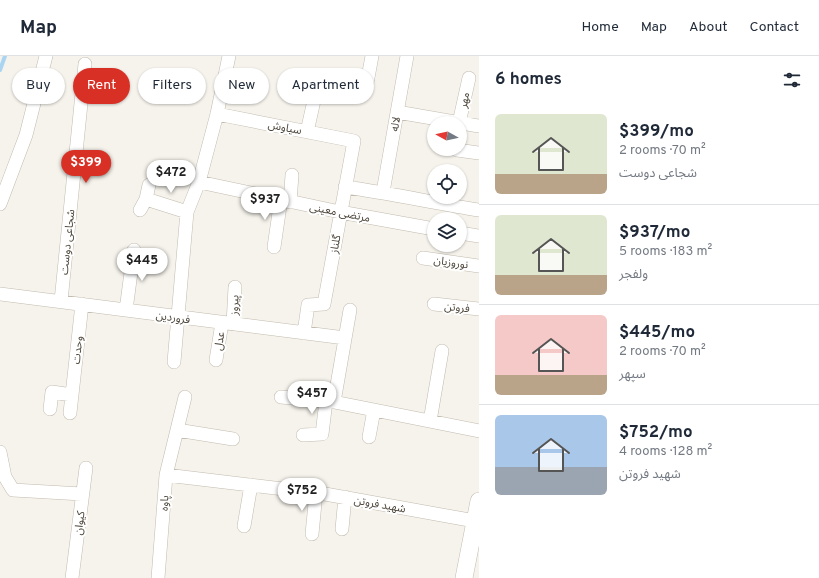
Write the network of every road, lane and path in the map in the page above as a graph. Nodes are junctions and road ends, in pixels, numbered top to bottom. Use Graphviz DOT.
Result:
graph roads {
  1 [pos="46,56"];
  2 [pos="229,56"];
  3 [pos="372,56"];
  4 [pos="407,56"];
  5 [pos="85,64"];
  6 [pos="369,68"];
  7 [pos="468,78"];
  8 [pos="313,104"];
  9 [pos="397,112"];
  10 [pos="217,114"];
  11 [pos="460,116"];
  12 [pos="427,117"];
  13 [pos="467,124"];
  14 [pos="479,126"];
  15 [pos="307,132"];
  16 [pos="354,141"];
  17 [pos="467,151"];
  18 [pos="479,153"];
  19 [pos="292,174"];
  20 [pos="199,182"];
  21 [pos="150,185"];
  22 [pos="345,187"];
  23 [pos="383,192"];
  24 [pos="285,201"];
  25 [pos="0,204"];
  26 [pos="479,210"];
  27 [pos="187,212"];
  28 [pos="340,212"];
  29 [pos="427,228"];
  30 [pos="467,234"];
  31 [pos="479,236"];
  32 [pos="274,247"];
  33 [pos="134,250"];
  34 [pos="423,258"];
  35 [pos="479,266"];
  36 [pos="235,287"];
  37 [pos="0,294"];
  38 [pos="61,301"];
  39 [pos="82,304"];
  40 [pos="434,304"];
  41 [pos="479,309"];
  42 [pos="126,310"];
  43 [pos="350,310"];
  44 [pos="178,318"];
  45 [pos="227,324"];
  46 [pos="304,333"];
  47 [pos="345,338"];
  48 [pos="442,351"];
  49 [pos="216,360"];
  50 [pos="174,362"];
  51 [pos="72,395"];
  52 [pos="185,397"];
  53 [pos="281,397"];
  54 [pos="330,402"];
  55 [pos="50,409"];
  56 [pos="374,410"];
  57 [pos="70,414"];
  58 [pos="430,421"];
  59 [pos="177,430"];
  60 [pos="479,431"];
  61 [pos="303,435"];
  62 [pos="369,438"];
  63 [pos="233,439"];
  64 [pos="0,452"];
  65 [pos="86,468"];
  66 [pos="166,475"];
  67 [pos="250,485"];
  68 [pos="316,493"];
  69 [pos="82,494"];
  70 [pos="345,497"];
  71 [pos="479,501"];
  72 [pos="475,521"];
  73 [pos="244,526"];
  74 [pos="342,529"];
  75 [pos="312,534"];
  76 [pos="72,578"];
  77 [pos="158,578"];
  78 [pos="464,578"];
  1 -- 25 [label="street"];
  2 -- 10 [label="street"];
  3 -- 6 [label="street"];
  4 -- 9 [label="street, لاله"];
  5 -- 38 [label="street, شجاعی دوست"];
  7 -- 11 [label="street, مهر"];
  8 -- 15 [label="street"];
  9 -- 12 [label="street"];
  9 -- 23 [label="street, لاله"];
  10 -- 15 [label="street, سیاوش"];
  10 -- 20 [label="street"];
  13 -- 14 [label="street"];
  15 -- 16 [label="street, سیاوش"];
  16 -- 22 [label="street, گلناز"];
  17 -- 18 [label="street"];
  19 -- 24 [label="street"];
  20 -- 24 [label="street, مرتضی معینی"];
  20 -- 27 [label="street"];
  21 -- 27 [label="street"];
  22 -- 23 [label="street"];
  22 -- 28 [label="street, گلناز"];
  23 -- 26 [label="street"];
  24 -- 28 [label="street, مرتضی معینی"];
  24 -- 32 [label="street"];
  27 -- 44 [label="street"];
  28 -- 29 [label="street, مرتضی معینی"];
  28 -- 46 [label="street, گلناز"];
  30 -- 31 [label="street"];
  33 -- 42 [label="street"];
  34 -- 35 [label="street, نوروزیان"];
  36 -- 45 [label="street, پیروز"];
  37 -- 38 [label="street, فروردین"];
  38 -- 39 [label="street, فروردین"];
  39 -- 42 [label="street, فروردین"];
  39 -- 51 [label="street, وحدت"];
  40 -- 41 [label="street, فروتن"];
  42 -- 44 [label="street, فروردین"];
  43 -- 47 [label="street"];
  44 -- 45 [label="street, فروردین"];
  44 -- 50 [label="street"];
  45 -- 46 [label="street, فروردین"];
  45 -- 49 [label="street, عدل"];
  46 -- 47 [label="street, فروردین"];
  47 -- 54 [label="street"];
  48 -- 58 [label="street"];
  51 -- 55 [label="street"];
  51 -- 57 [label="street, وحدت"];
  52 -- 59 [label="street, پاوه"];
  53 -- 54 [label="street"];
  54 -- 56 [label="street"];
  54 -- 61 [label="street"];
  56 -- 58 [label="street"];
  56 -- 62 [label="street"];
  58 -- 60 [label="street"];
  59 -- 63 [label="street"];
  59 -- 66 [label="street, پاوه"];
  64 -- 69 [label="street"];
  65 -- 69 [label="street, کیوان"];
  66 -- 67 [label="street, شهید فروتن"];
  66 -- 77 [label="street, پاوه"];
  67 -- 68 [label="street, شهید فروتن"];
  67 -- 73 [label="street"];
  68 -- 70 [label="street, شهید فروتن"];
  68 -- 75 [label="street"];
  69 -- 76 [label="street, کیوان"];
  70 -- 72 [label="street, شهید فروتن"];
  70 -- 74 [label="street"];
  71 -- 72 [label="street"];
  72 -- 78 [label="street"];
}
